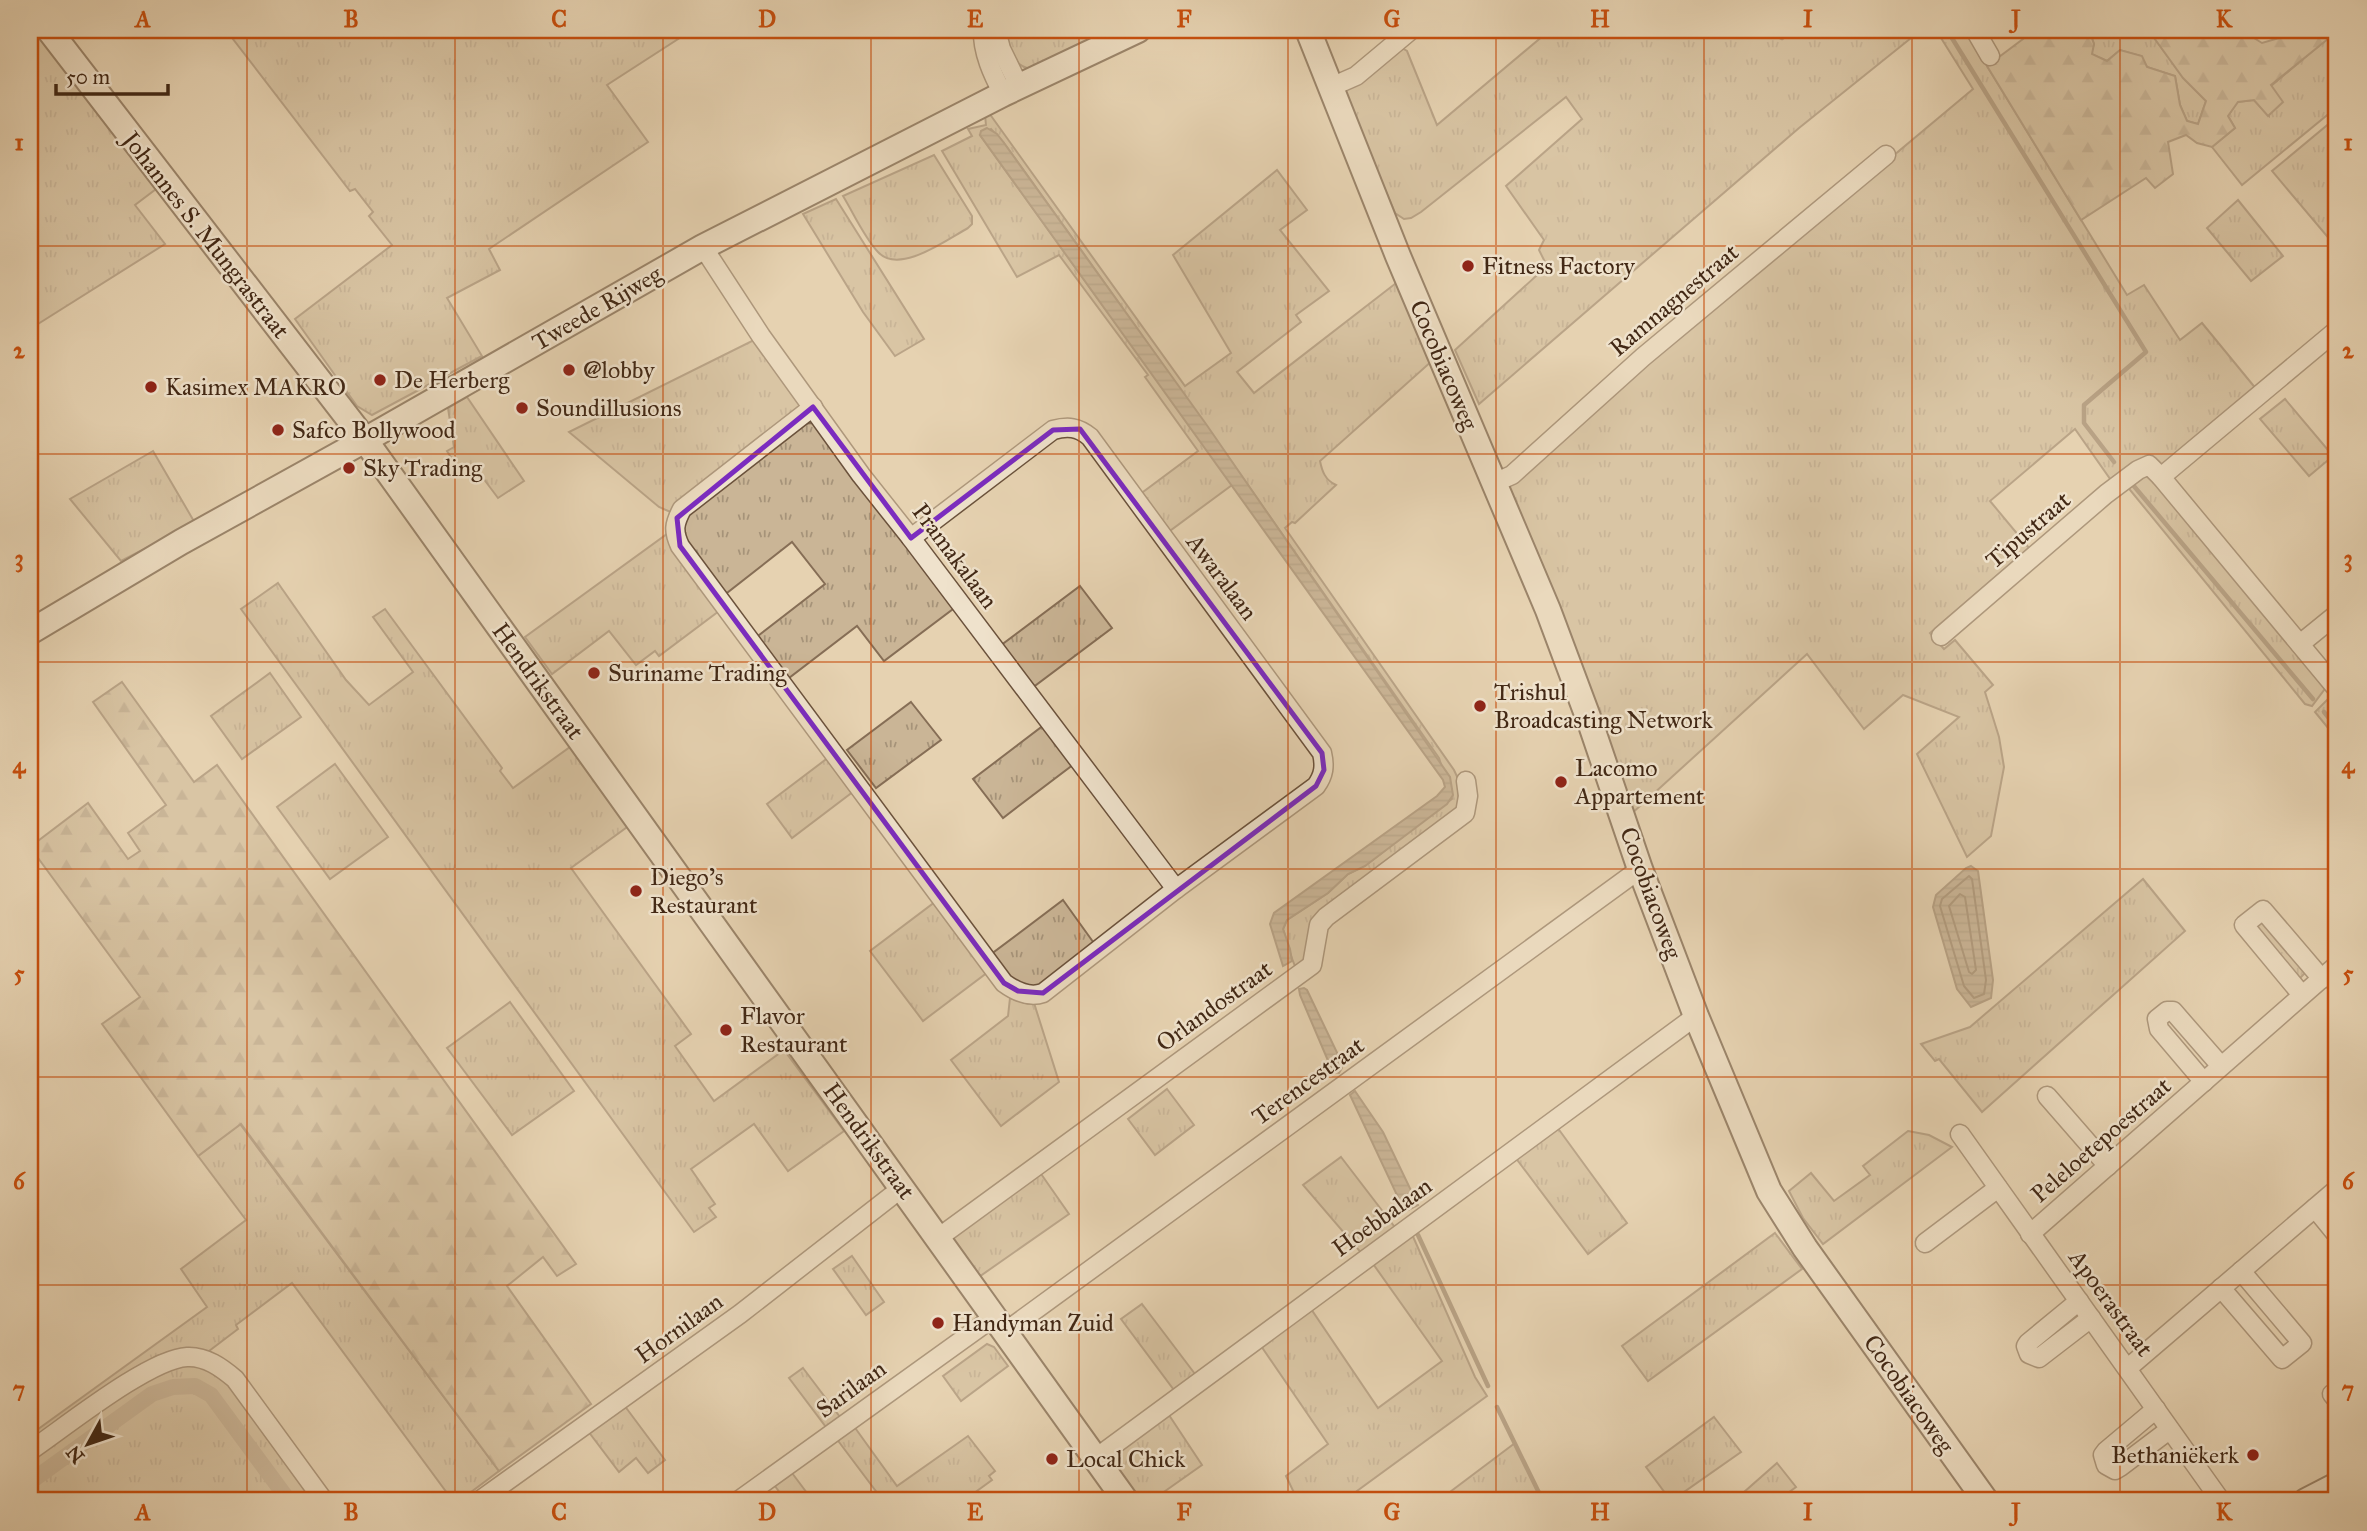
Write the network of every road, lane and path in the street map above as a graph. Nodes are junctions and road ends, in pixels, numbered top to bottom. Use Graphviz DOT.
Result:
graph roads {
  1 [pos="49,30"];
  2 [pos="983,30"];
  3 [pos="996,30"];
  4 [pos="1138,30"];
  5 [pos="1308,30"];
  6 [pos="1411,30"];
  7 [pos="1975,30"];
  8 [pos="1990,56"];
  9 [pos="1331,87"];
  10 [pos="1011,90"];
  11 [pos="1886,155"];
  12 [pos="703,247"];
  13 [pos="2337,330"];
  14 [pos="813,407"];
  15 [pos="365,440"];
  16 [pos="2155,471"];
  17 [pos="1494,483"];
  18 [pos="911,538"];
  19 [pos="2337,614"];
  20 [pos="30,632"];
  21 [pos="1941,636"];
  22 [pos="2300,644"];
  23 [pos="2337,689"];
  24 [pos="1466,781"];
  25 [pos="1640,869"];
  26 [pos="1176,889"];
  27 [pos="2337,965"];
  28 [pos="2322,979"];
  29 [pos="2302,995"];
  30 [pos="1696,1016"];
  31 [pos="2221,1066"];
  32 [pos="2203,1082"];
  33 [pos="2047,1096"];
  34 [pos="1959,1134"];
  35 [pos="2108,1166"];
  36 [pos="903,1187"];
  37 [pos="1998,1188"];
  38 [pos="2336,1192"];
  39 [pos="2315,1208"];
  40 [pos="2030,1234"];
  41 [pos="2337,1234"];
  42 [pos="938,1238"];
  43 [pos="1925,1243"];
  44 [pos="2241,1271"];
  45 [pos="2221,1288"];
  46 [pos="2079,1301"];
  47 [pos="2091,1318"];
  48 [pos="999,1324"];
  49 [pos="2128,1368"];
  50 [pos="2156,1409"];
  51 [pos="2169,1430"];
  52 [pos="30,1451"];
  53 [pos="1096,1458"];
  54 [pos="2337,1485"];
  55 [pos="324,1501"];
  56 [pos="480,1501"];
  57 [pos="738,1501"];
  58 [pos="1126,1501"];
  59 [pos="1986,1501"];
  60 [pos="2221,1501"];
  61 [pos="2306,1501"];
  1 -- 15 [label="street, Johannes S. Mungrastraat"];
  2 -- 10 [label="street"];
  3 -- 10 [label="street"];
  4 -- 10 [label="street, Tweede Rijweg"];
  5 -- 9 [label="street, Cocobiacoweg"];
  6 -- 9 [label="street"];
  7 -- 8 [label="street"];
  9 -- 17 [label="street, Cocobiacoweg"];
  10 -- 12 [label="street, Tweede Rijweg"];
  11 -- 17 [label="street, Ramnagnestraat"];
  12 -- 14 [label="street, Pramakalaan"];
  12 -- 15 [label="street, Tweede Rijweg"];
  13 -- 16 [label="street, Tipustraat"];
  14 -- 18 [label="street, Pramakalaan"];
  14 -- 26 [label="street"];
  15 -- 20 [label="street, Tweede Rijweg"];
  15 -- 36 [label="street, Hendrikstraat"];
  16 -- 21 [label="street, Tipustraat"];
  16 -- 22 [label="street"];
  17 -- 25 [label="street, Cocobiacoweg"];
  18 -- 26 [label="street, Pramakalaan"];
  18 -- 26 [label="street, Awaralaan"];
  19 -- 22 [label="street"];
  22 -- 23 [label="street"];
  24 -- 42 [label="street, Orlandostraat"];
  25 -- 30 [label="street, Cocobiacoweg"];
  25 -- 48 [label="street, Terencestraat"];
  27 -- 28 [label="street, Peleloetepoestraat"];
  28 -- 29 [label="street, Peleloetepoestraat"];
  28 -- 29 [label="street"];
  29 -- 31 [label="street, Peleloetepoestraat"];
  30 -- 53 [label="street, Hoebbalaan"];
  30 -- 59 [label="street, Cocobiacoweg"];
  31 -- 32 [label="street, Peleloetepoestraat"];
  31 -- 32 [label="street, Peleloetepoestraat"];
  32 -- 35 [label="street, Peleloetepoestraat"];
  33 -- 35 [label="street"];
  34 -- 37 [label="street, Apoerastraat"];
  35 -- 40 [label="street, Peleloetepoestraat"];
  36 -- 42 [label="street, Hendrikstraat"];
  36 -- 56 [label="street, Hornilaan"];
  37 -- 40 [label="street, Apoerastraat"];
  37 -- 43 [label="street"];
  38 -- 39 [label="street"];
  39 -- 41 [label="street"];
  39 -- 44 [label="street"];
  40 -- 46 [label="street, Apoerastraat"];
  42 -- 48 [label="street, Hendrikstraat"];
  44 -- 45 [label="street"];
  44 -- 45 [label="street"];
  45 -- 49 [label="street"];
  46 -- 47 [label="street, Apoerastraat"];
  46 -- 47 [label="street"];
  47 -- 49 [label="street, Apoerastraat"];
  48 -- 53 [label="street, Hendrikstraat"];
  48 -- 57 [label="street, Sarilaan"];
  49 -- 50 [label="street, Apoerastraat"];
  50 -- 51 [label="street, Apoerastraat"];
  50 -- 51 [label="street"];
  51 -- 60 [label="street, Apoerastraat"];
  52 -- 55 [label="street"];
  53 -- 58 [label="street, Hendrikstraat"];
  54 -- 61 [label="street"];
}
